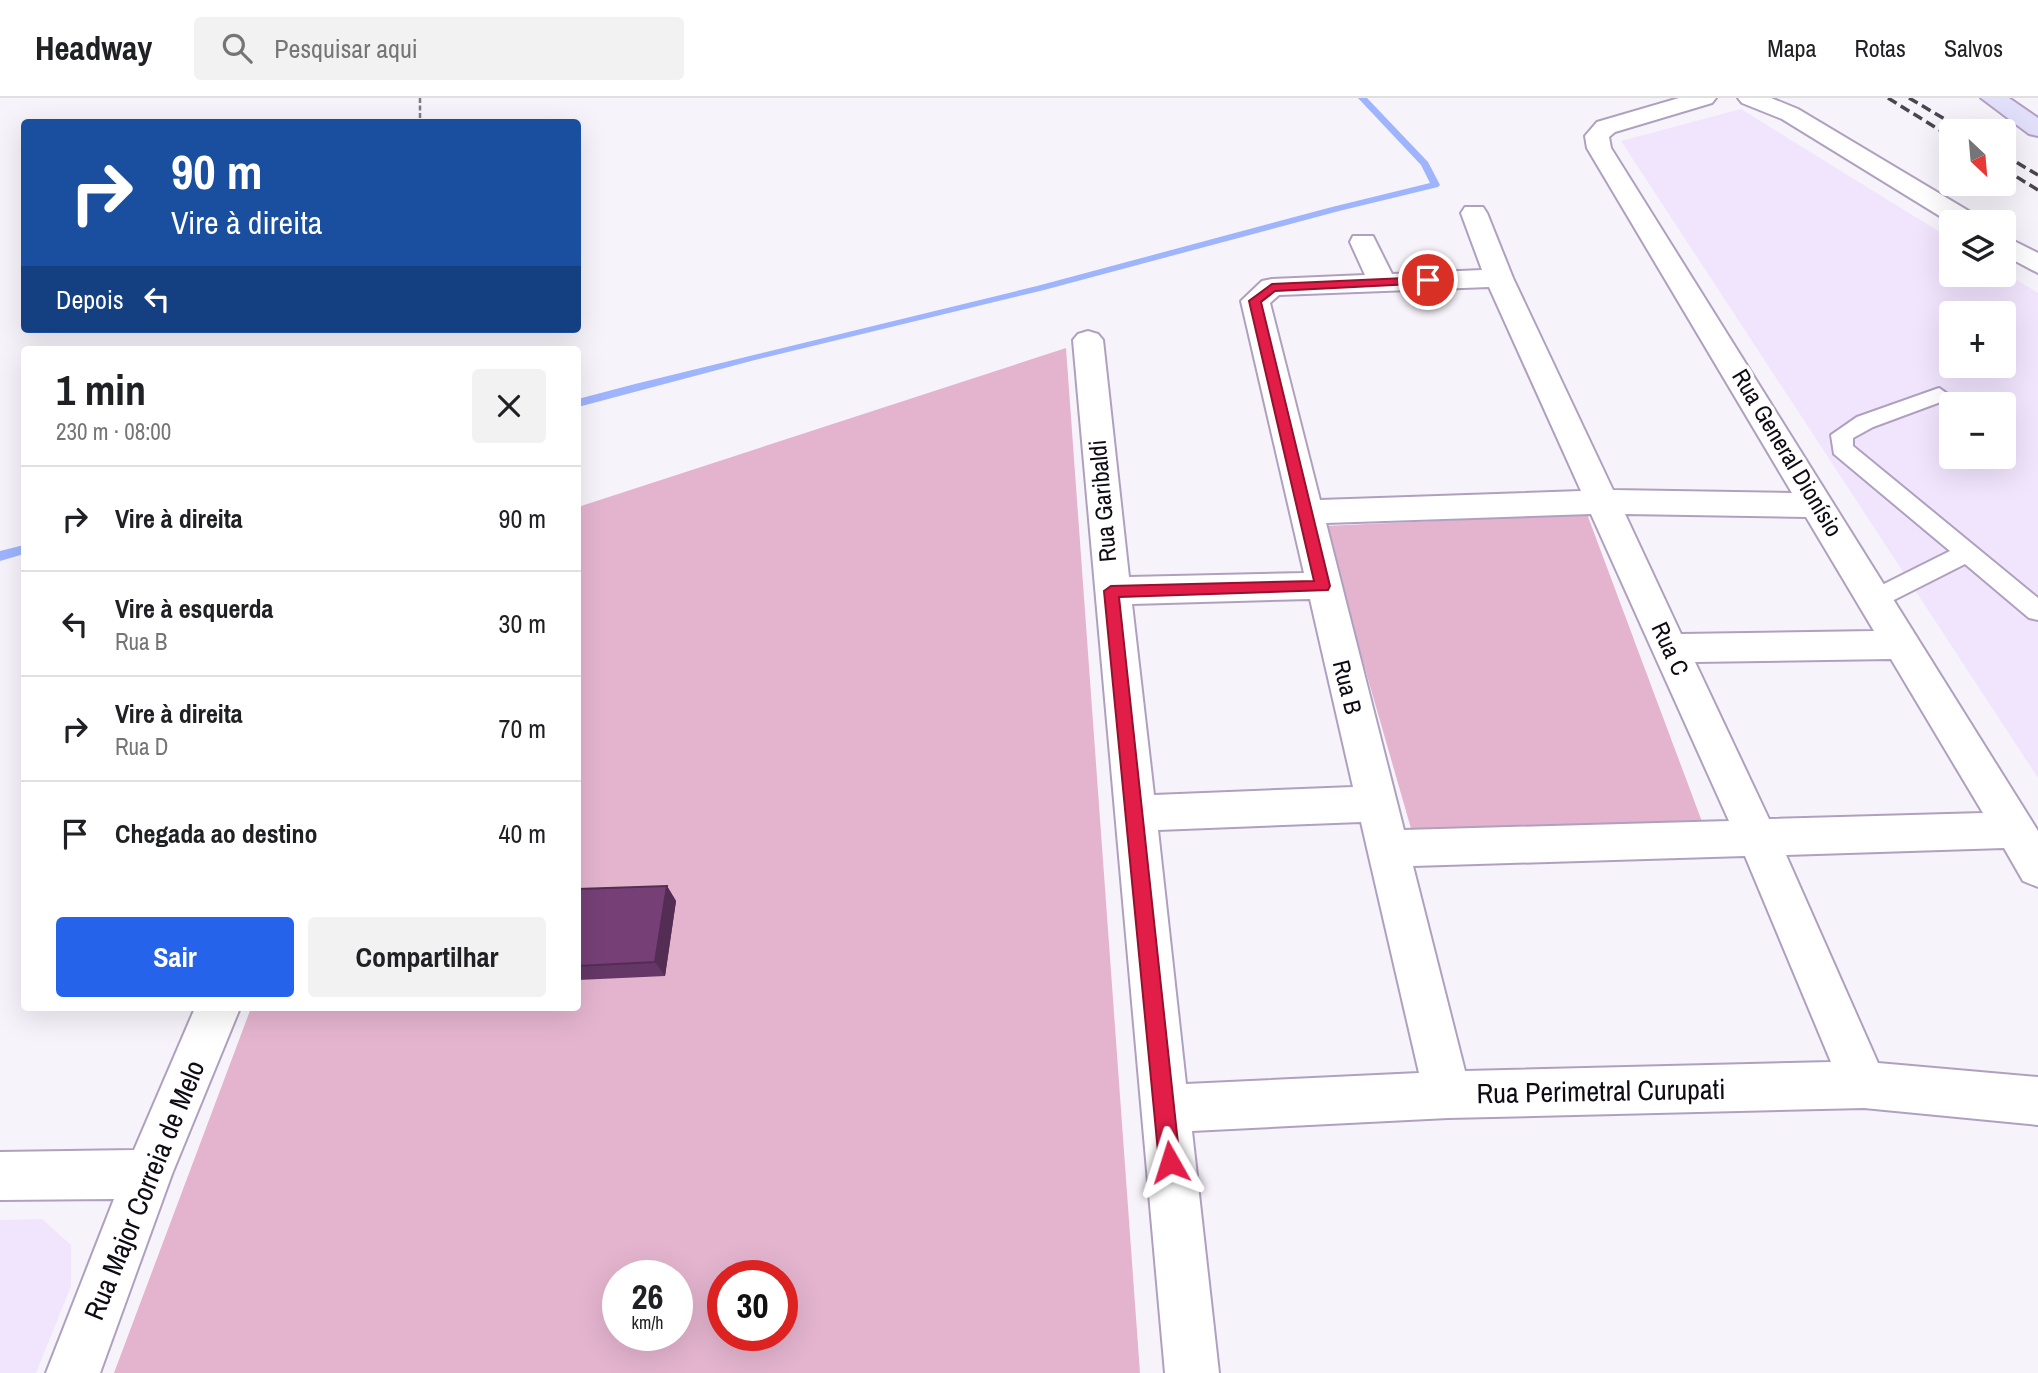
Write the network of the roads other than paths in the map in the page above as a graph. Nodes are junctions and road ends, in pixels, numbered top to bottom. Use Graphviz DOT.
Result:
graph roads {
  1 [pos="1704,98"];
  2 [pos="1750,98"];
  3 [pos="1993,98"];
  4 [pos="2038,129"];
  5 [pos="1948,210"];
  6 [pos="1474,213"];
  7 [pos="1363,242"];
  8 [pos="2016,251"];
  9 [pos="2038,265"];
  10 [pos="1499,278"];
  11 [pos="1382,282"];
  12 [pos="1088,340"];
  13 [pos="1939,396"];
  14 [pos="1603,502"];
  15 [pos="1818,505"];
  16 [pos="1304,512"];
  17 [pos="1967,553"];
  18 [pos="1323,586"];
  19 [pos="1111,591"];
  20 [pos="1875,599"];
  21 [pos="2038,611"];
  22 [pos="1903,645"];
  23 [pos="1670,649"];
  24 [pos="1376,804"];
  25 [pos="1134,813"];
  26 [pos="2015,830"];
  27 [pos="1758,839"];
  28 [pos="1386,849"];
  29 [pos="2038,868"];
  30 [pos="217,1011"];
  31 [pos="1864,1086"];
  32 [pos="1448,1095"];
  33 [pos="2038,1101"];
  34 [pos="1164,1109"];
  35 [pos="148,1174"];
  36 [pos="0,1176"];
  37 [pos="73,1373"];
  38 [pos="1192,1373"];
  1 -- 15 [label="street, Rua General Dionísio"];
  2 -- 5 [label="street"];
  3 -- 4 [label="main road"];
  6 -- 10 [label="street, Rua C"];
  7 -- 11 [label="street"];
  8 -- 9 [label="street"];
  10 -- 11 [label="street"];
  10 -- 14 [label="street, Rua C"];
  11 -- 16 [label="street, Rua B"];
  12 -- 19 [label="street, Rua Garibaldi"];
  13 -- 17 [label="lane"];
  14 -- 15 [label="street"];
  14 -- 16 [label="street"];
  14 -- 23 [label="street, Rua C"];
  15 -- 20 [label="street, Rua General Dionísio"];
  16 -- 18 [label="street, Rua B"];
  17 -- 20 [label="lane"];
  17 -- 21 [label="lane"];
  18 -- 19 [label="street"];
  18 -- 24 [label="street, Rua B"];
  19 -- 25 [label="street, Rua Garibaldi"];
  20 -- 22 [label="street, Rua General Dionísio"];
  22 -- 23 [label="street"];
  22 -- 26 [label="street, Rua General Dionísio"];
  23 -- 27 [label="street, Rua C"];
  24 -- 25 [label="street"];
  24 -- 28 [label="street, Rua B"];
  25 -- 34 [label="street, Rua Garibaldi"];
  26 -- 27 [label="street"];
  26 -- 29 [label="street, Rua General Dionísio"];
  27 -- 28 [label="street"];
  27 -- 31 [label="street, Rua C"];
  28 -- 32 [label="street, Rua B"];
  30 -- 35 [label="street, Rua Major Correia de Melo"];
  31 -- 32 [label="street, Rua Perimetral Curupati"];
  31 -- 33 [label="street, Rua Perimetral Curupati"];
  32 -- 34 [label="street, Rua Perimetral Curupati"];
  34 -- 38 [label="street, Rua Garibaldi"];
  35 -- 36 [label="street"];
  35 -- 37 [label="street, Rua Major Correia de Melo"];
}
